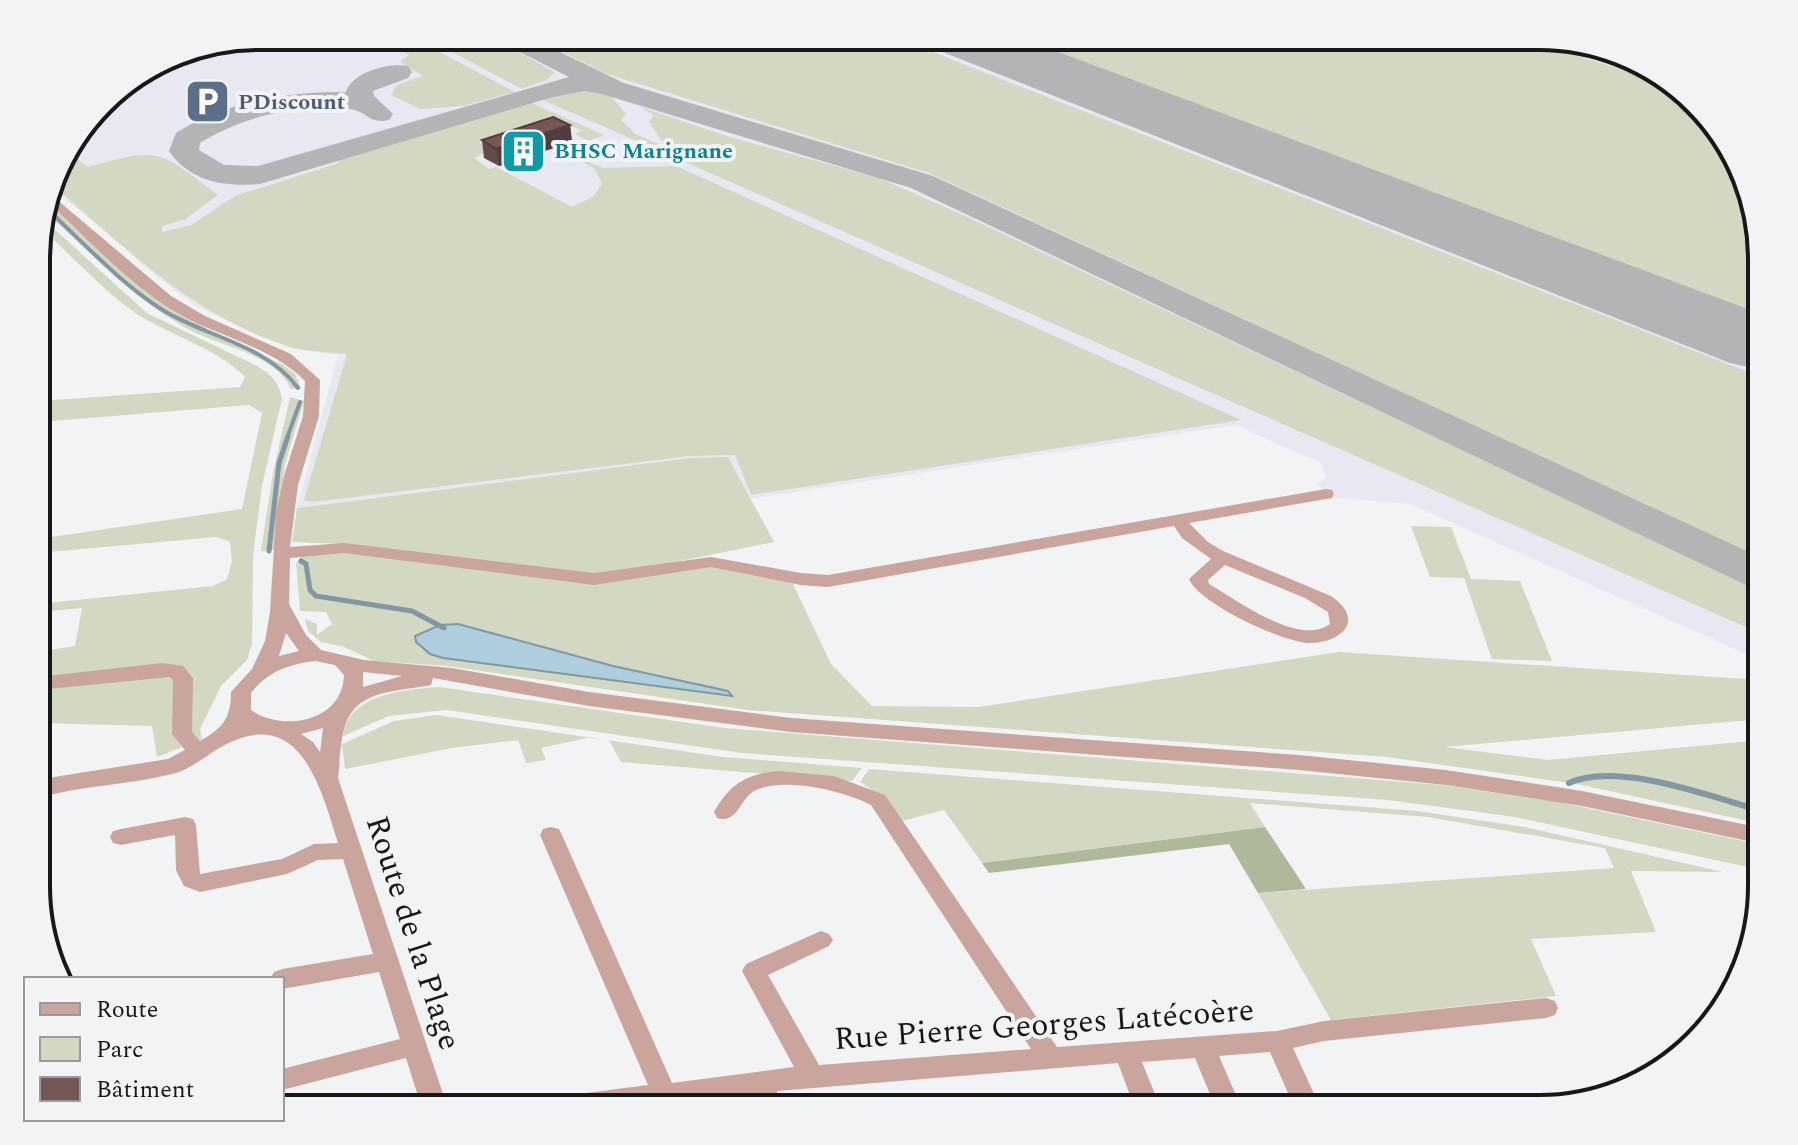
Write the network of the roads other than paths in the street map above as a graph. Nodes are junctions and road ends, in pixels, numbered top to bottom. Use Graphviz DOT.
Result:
graph roads {
  1 [pos="58,204"];
  2 [pos="1326,494"];
  3 [pos="1178,520"];
  4 [pos="281,553"];
  5 [pos="1225,556"];
  6 [pos="283,605"];
  7 [pos="315,655"];
  8 [pos="341,660"];
  9 [pos="261,670"];
  10 [pos="479,680"];
  11 [pos="50,682"];
  12 [pos="346,704"];
  13 [pos="241,713"];
  14 [pos="259,726"];
  15 [pos="281,730"];
  16 [pos="223,737"];
  17 [pos="198,751"];
  18 [pos="328,778"];
  19 [pos="50,786"];
  20 [pos="725,812"];
  21 [pos="1748,833"];
  22 [pos="551,835"];
  23 [pos="121,837"];
  24 [pos="352,850"];
  25 [pos="821,940"];
  26 [pos="385,962"];
  27 [pos="284,979"];
  28 [pos="1546,1008"];
  29 [pos="1277,1041"];
  30 [pos="416,1045"];
  31 [pos="1203,1047"];
  32 [pos="1126,1053"];
  33 [pos="1051,1059"];
  34 [pos="812,1076"];
  35 [pos="286,1078"];
  36 [pos="762,1082"];
  37 [pos="664,1094"];
  38 [pos="431,1095"];
  39 [pos="661,1095"];
  40 [pos="765,1095"];
  41 [pos="1142,1095"];
  42 [pos="1223,1095"];
  43 [pos="1302,1095"];
  1 -- 4 [label="street"];
  2 -- 3 [label="street"];
  3 -- 4 [label="street"];
  3 -- 5 [label="street"];
  4 -- 6 [label="street"];
  5 -- 5 [label="street"];
  6 -- 7 [label="street"];
  6 -- 9 [label="street"];
  7 -- 8 [label="street"];
  7 -- 9 [label="street"];
  8 -- 10 [label="street"];
  8 -- 12 [label="street"];
  9 -- 13 [label="street"];
  10 -- 12 [label="street"];
  10 -- 21 [label="street"];
  11 -- 17 [label="street"];
  12 -- 15 [label="street"];
  12 -- 18 [label="street, Route de la Plage"];
  13 -- 14 [label="street"];
  13 -- 16 [label="street"];
  14 -- 15 [label="street"];
  14 -- 16 [label="street"];
  15 -- 18 [label="street, Route de la Plage"];
  16 -- 17 [label="street"];
  17 -- 19 [label="street"];
  18 -- 24 [label="street, Route de la Plage"];
  20 -- 33 [label="street"];
  22 -- 37 [label="street"];
  23 -- 24 [label="street"];
  24 -- 26 [label="street, Route de la Plage"];
  25 -- 34 [label="street"];
  26 -- 27 [label="street"];
  26 -- 30 [label="street, Route de la Plage"];
  28 -- 29 [label="street, Rue Pierre Georges Latécoère"];
  29 -- 31 [label="street, Rue Pierre Georges Latécoère"];
  29 -- 43 [label="street"];
  30 -- 35 [label="street"];
  30 -- 38 [label="street, Route de la Plage"];
  31 -- 32 [label="street, Rue Pierre Georges Latécoère"];
  31 -- 42 [label="street"];
  32 -- 33 [label="street, Rue Pierre Georges Latécoère"];
  32 -- 41 [label="street"];
  33 -- 34 [label="street, Rue Pierre Georges Latécoère"];
  34 -- 36 [label="street, Rue Pierre Georges Latécoère"];
  36 -- 37 [label="street, Rue Pierre Georges Latécoère"];
  36 -- 40 [label="street"];
  37 -- 39 [label="street, Rue Pierre Georges Latécoère"];
}
